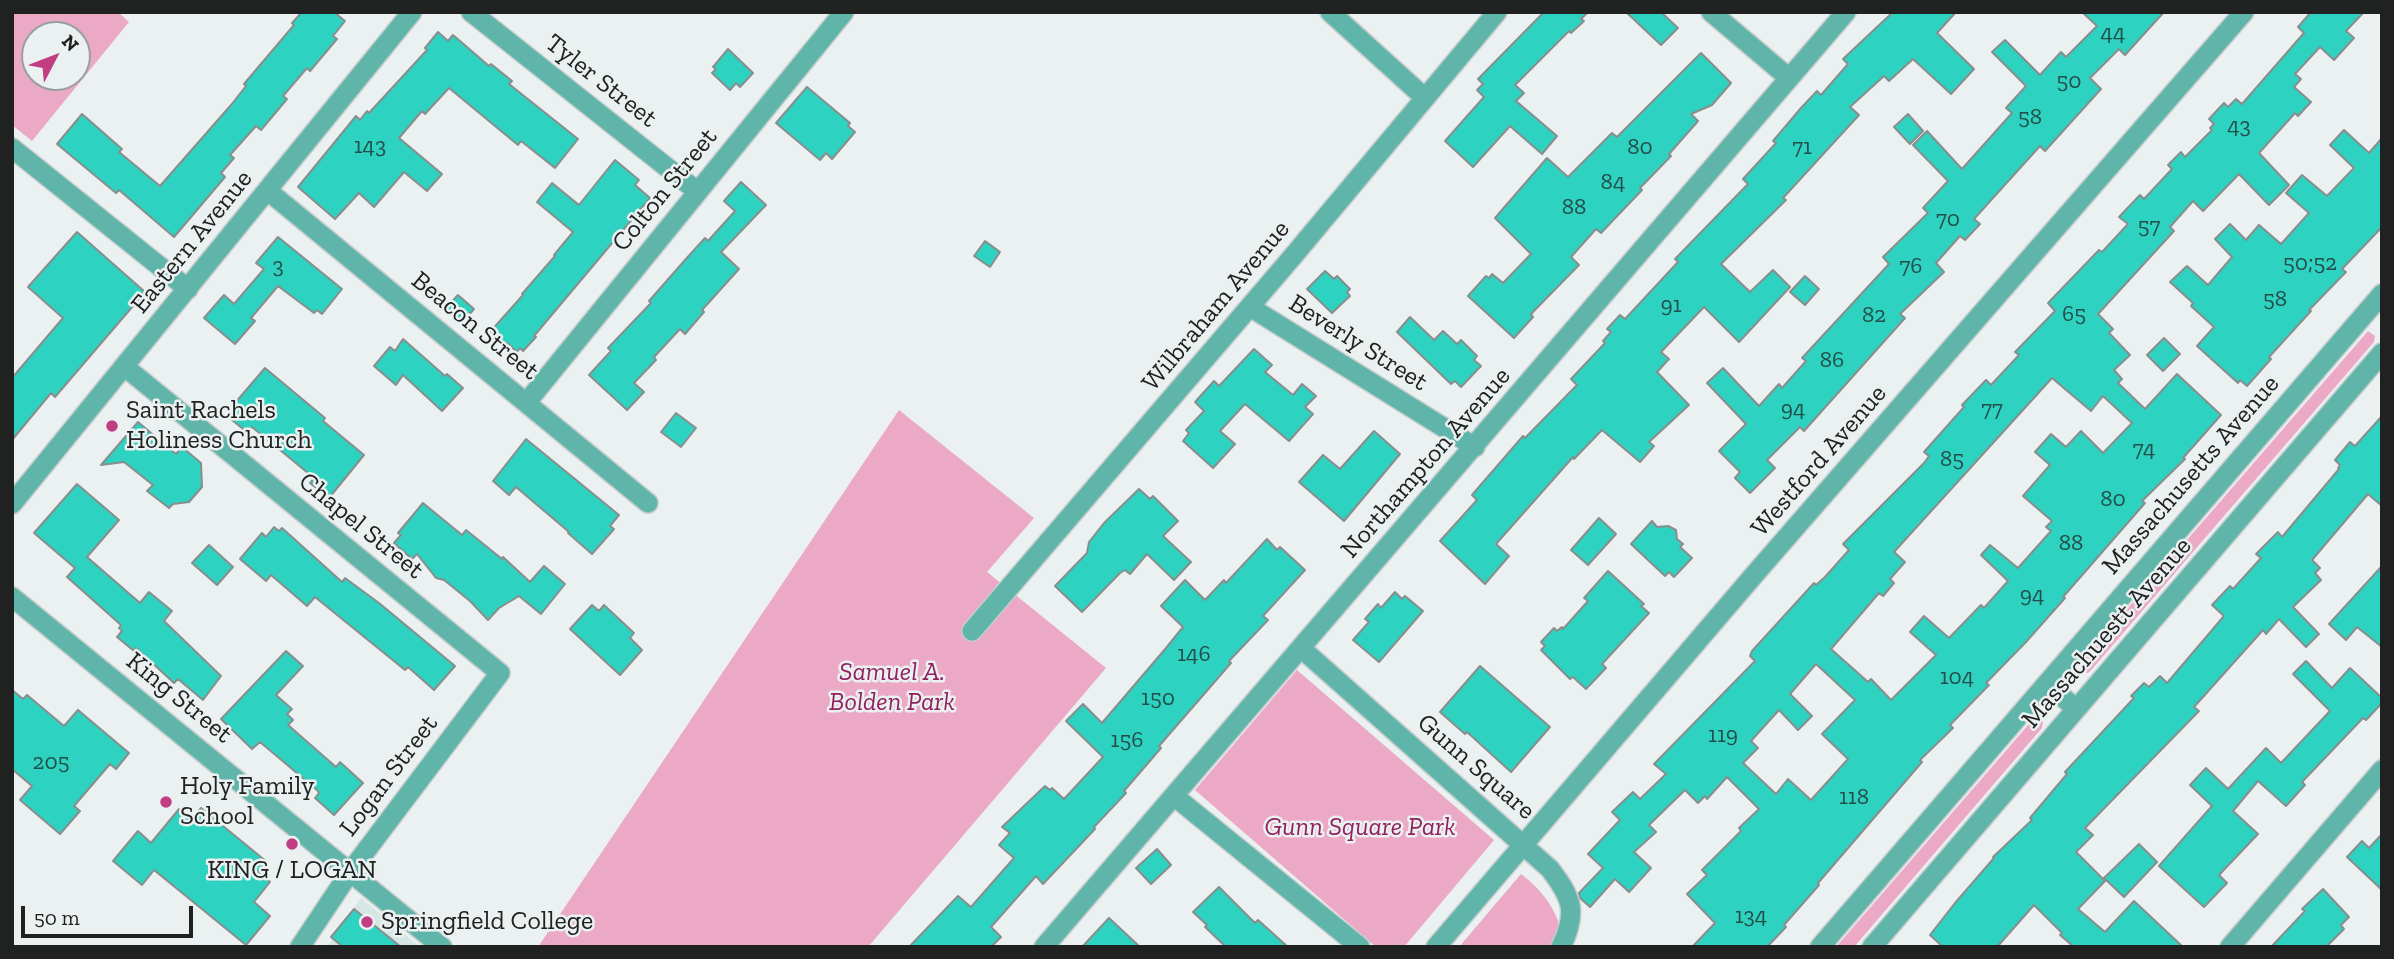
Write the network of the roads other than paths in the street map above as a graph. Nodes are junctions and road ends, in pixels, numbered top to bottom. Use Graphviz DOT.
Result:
graph roads {
  1 [pos="412,12"];
  2 [pos="471,12"];
  3 [pos="844,12"];
  4 [pos="1330,12"];
  5 [pos="1497,12"];
  6 [pos="1711,12"];
  7 [pos="1846,12"];
  8 [pos="2244,12"];
  9 [pos="1789,78"];
  10 [pos="1425,98"];
  11 [pos="12,148"];
  12 [pos="268,191"];
  13 [pos="698,192"];
  14 [pos="188,289"];
  15 [pos="2380,300"];
  16 [pos="1250,307"];
  17 [pos="2382,354"];
  18 [pos="125,367"];
  19 [pos="527,402"];
  20 [pos="1475,447"];
  21 [pos="648,503"];
  22 [pos="12,504"];
  23 [pos="12,597"];
  24 [pos="972,631"];
  25 [pos="1302,649"];
  26 [pos="500,673"];
  27 [pos="2046,683"];
  28 [pos="2076,709"];
  29 [pos="2382,770"];
  30 [pos="1174,796"];
  31 [pos="1525,844"];
  32 [pos="350,872"];
  33 [pos="300,947"];
  34 [pos="442,947"];
  35 [pos="1044,947"];
  36 [pos="1360,947"];
  37 [pos="1436,947"];
  38 [pos="1561,947"];
  39 [pos="1820,947"];
  40 [pos="1872,947"];
  41 [pos="2230,947"];
  1 -- 12 [label="street, Eastern Avenue"];
  2 -- 13 [label="street, Tyler Street"];
  3 -- 13 [label="street, Colton Street"];
  4 -- 10 [label="street"];
  5 -- 10 [label="street, Wilbraham Avenue"];
  6 -- 9 [label="street"];
  7 -- 9 [label="street, Northampton Avenue"];
  8 -- 31 [label="street, Westford Avenue"];
  9 -- 20 [label="street, Northampton Avenue"];
  10 -- 16 [label="street, Wilbraham Avenue"];
  11 -- 14 [label="street"];
  12 -- 14 [label="street, Eastern Avenue"];
  12 -- 19 [label="street, Beacon Street"];
  13 -- 19 [label="street, Colton Street"];
  14 -- 18 [label="street, Eastern Avenue"];
  15 -- 27 [label="street, Massachusetts Avenue"];
  16 -- 20 [label="street, Beverly Street"];
  16 -- 24 [label="street, Wilbraham Avenue"];
  17 -- 28 [label="street, Massachuestt Avenue"];
  18 -- 22 [label="street, Eastern Avenue"];
  18 -- 26 [label="street, Chapel Street"];
  19 -- 21 [label="street, Beacon Street"];
  20 -- 25 [label="street, Northampton Avenue"];
  23 -- 32 [label="street, King Street"];
  25 -- 30 [label="street, Northampton Avenue"];
  25 -- 31 [label="street, Gunn Square"];
  26 -- 32 [label="street, Logan Street"];
  27 -- 28 [label="street"];
  27 -- 39 [label="street, Massachusetts Avenue"];
  28 -- 40 [label="street, Massachuestt Avenue"];
  29 -- 41 [label="street"];
  30 -- 35 [label="street, Northampton Avenue"];
  30 -- 36 [label="street"];
  31 -- 37 [label="street, Westford Avenue"];
  31 -- 38 [label="street, Gunn Square"];
  32 -- 33 [label="street, Logan Street"];
  32 -- 34 [label="street, King Street"];
}
